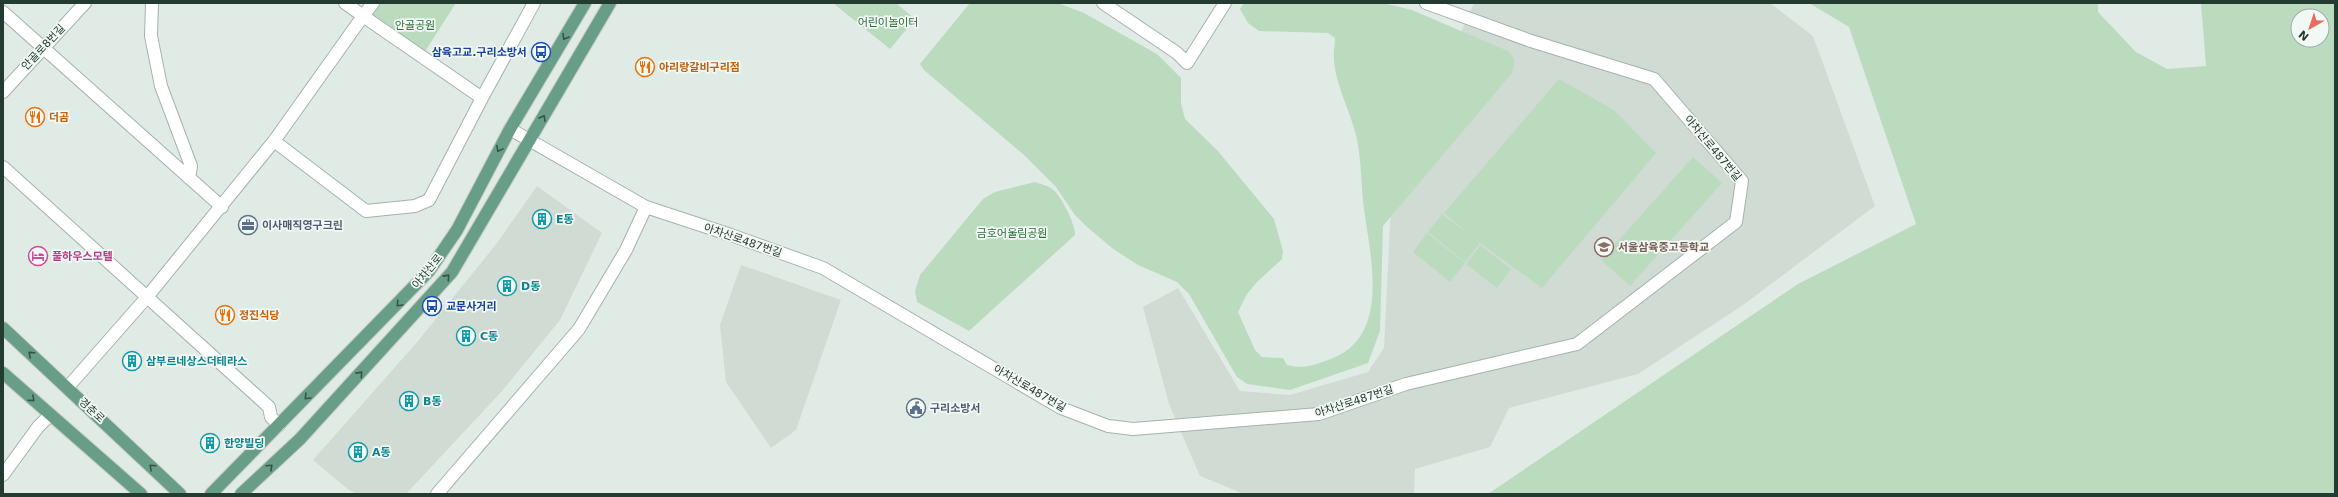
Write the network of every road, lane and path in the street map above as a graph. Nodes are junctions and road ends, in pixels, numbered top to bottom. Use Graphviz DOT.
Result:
graph roads {
  1 [pos="85,3"];
  2 [pos="152,3"];
  3 [pos="345,3"];
  4 [pos="373,3"];
  5 [pos="534,3"];
  6 [pos="585,3"];
  7 [pos="610,3"];
  8 [pos="1103,3"];
  9 [pos="1225,3"];
  10 [pos="1426,3"];
  11 [pos="3,12"];
  12 [pos="363,16"];
  13 [pos="43,47"];
  14 [pos="3,92"];
  15 [pos="482,98"];
  16 [pos="510,130"];
  17 [pos="274,141"];
  18 [pos="529,142"];
  19 [pos="3,167"];
  20 [pos="189,178"];
  21 [pos="222,207"];
  22 [pos="646,207"];
  23 [pos="147,297"];
  24 [pos="3,328"];
  25 [pos="3,373"];
  26 [pos="68,387"];
  27 [pos="50,415"];
  28 [pos="279,426"];
  29 [pos="3,475"];
  30 [pos="256,480"];
  31 [pos="136,492"];
  32 [pos="180,494"];
  33 [pos="211,494"];
  34 [pos="241,494"];
  35 [pos="255,494"];
  36 [pos="437,494"];
  1 -- 13 [label="street, 안골로8번길"];
  2 -- 20 [label="street"];
  3 -- 12 [label="street"];
  4 -- 12 [label="street"];
  5 -- 15 [label="street"];
  6 -- 16 [label="main road, 아차산로, one-way"];
  18 -- 7 [label="main road, 아차산로, one-way"];
  8 -- 9 [label="street"];
  10 -- 22 [label="street, 아차산로487번길"];
  11 -- 13 [label="street"];
  12 -- 15 [label="street"];
  12 -- 17 [label="street"];
  13 -- 14 [label="street, 안골로8번길"];
  13 -- 20 [label="street"];
  15 -- 17 [label="street"];
  16 -- 18 [label="street, 아차산로487번길"];
  16 -- 28 [label="main road, 아차산로, one-way"];
  17 -- 21 [label="street"];
  18 -- 22 [label="street, 아차산로487번길"];
  30 -- 18 [label="main road, 아차산로, one-way"];
  19 -- 23 [label="street"];
  20 -- 21 [label="street"];
  21 -- 23 [label="street"];
  22 -- 36 [label="street"];
  23 -- 26 [label="street"];
  23 -- 28 [label="street"];
  26 -- 24 [label="main road, 경춘로, one-way"];
  25 -- 27 [label="main road, one-way"];
  32 -- 26 [label="main road, 경춘로, one-way"];
  27 -- 29 [label="street"];
  27 -- 31 [label="main road"];
  28 -- 33 [label="main road, 아차산로"];
  30 -- 34 [label="main road, 아차산로"];
  30 -- 35 [label="main road"];
}
